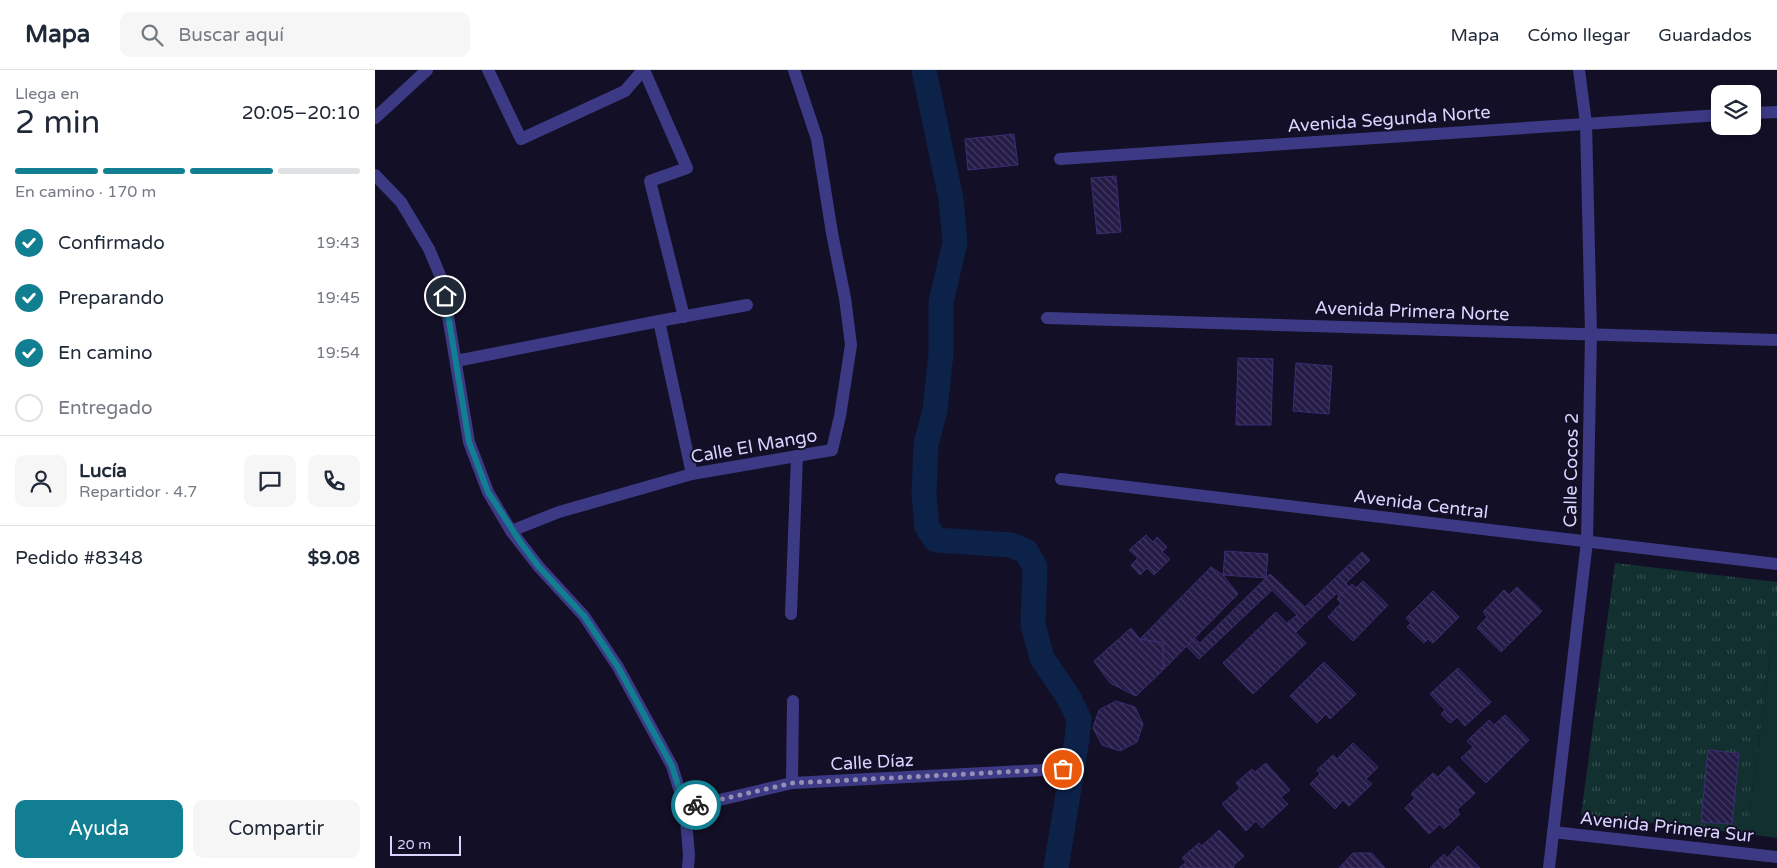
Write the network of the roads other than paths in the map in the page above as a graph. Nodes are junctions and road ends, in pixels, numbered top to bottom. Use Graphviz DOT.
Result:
graph roads {
  1 [pos="427,70"];
  2 [pos="488,70"];
  3 [pos="643,70"];
  4 [pos="793,70"];
  5 [pos="1579,70"];
  6 [pos="1777,112"];
  7 [pos="1761,113"];
  8 [pos="1711,116"];
  9 [pos="375,118"];
  10 [pos="1586,123"];
  11 [pos="1059,160"];
  12 [pos="375,176"];
  13 [pos="747,305"];
  14 [pos="684,317"];
  15 [pos="1047,318"];
  16 [pos="659,321"];
  17 [pos="1591,334"];
  18 [pos="1777,340"];
  19 [pos="456,361"];
  20 [pos="797,456"];
  21 [pos="692,474"];
  22 [pos="1061,479"];
  23 [pos="511,531"];
  24 [pos="1587,541"];
  25 [pos="1777,564"];
  26 [pos="791,614"];
  27 [pos="793,701"];
  28 [pos="1063,769"];
  29 [pos="793,783"];
  30 [pos="685,808"];
  31 [pos="1553,832"];
  32 [pos="1777,857"];
  33 [pos="688,868"];
  34 [pos="1549,868"];
  1 -- 9 [label="street"];
  2 -- 3 [label="street"];
  3 -- 14 [label="street"];
  4 -- 20 [label="street, Calle El Mango"];
  5 -- 10 [label="street, Calle Cocos 2"];
  6 -- 7 [label="street"];
  8 -- 10 [label="street, Avenida Segunda Norte"];
  10 -- 11 [label="street, Avenida Segunda Norte"];
  10 -- 17 [label="street, Calle Cocos 2"];
  12 -- 19 [label="street"];
  13 -- 14 [label="street"];
  14 -- 16 [label="street"];
  15 -- 17 [label="street, Avenida Primera Norte"];
  16 -- 19 [label="street"];
  16 -- 21 [label="street"];
  17 -- 18 [label="street, Avenida Primera Norte"];
  17 -- 24 [label="street, Calle Cocos 2"];
  19 -- 23 [label="street"];
  20 -- 21 [label="street, Calle El Mango"];
  20 -- 26 [label="street"];
  21 -- 23 [label="street, Calle El Mango"];
  22 -- 24 [label="street, Avenida Central"];
  23 -- 30 [label="street"];
  24 -- 25 [label="street, Avenida Central"];
  24 -- 31 [label="street, Calle Cocos 2"];
  27 -- 29 [label="street"];
  28 -- 29 [label="street, Calle Díaz"];
  29 -- 30 [label="street, Calle Díaz"];
  30 -- 33 [label="street"];
  31 -- 32 [label="street, Avenida Primera Sur"];
  31 -- 34 [label="street, Calle Cocos 2"];
}
